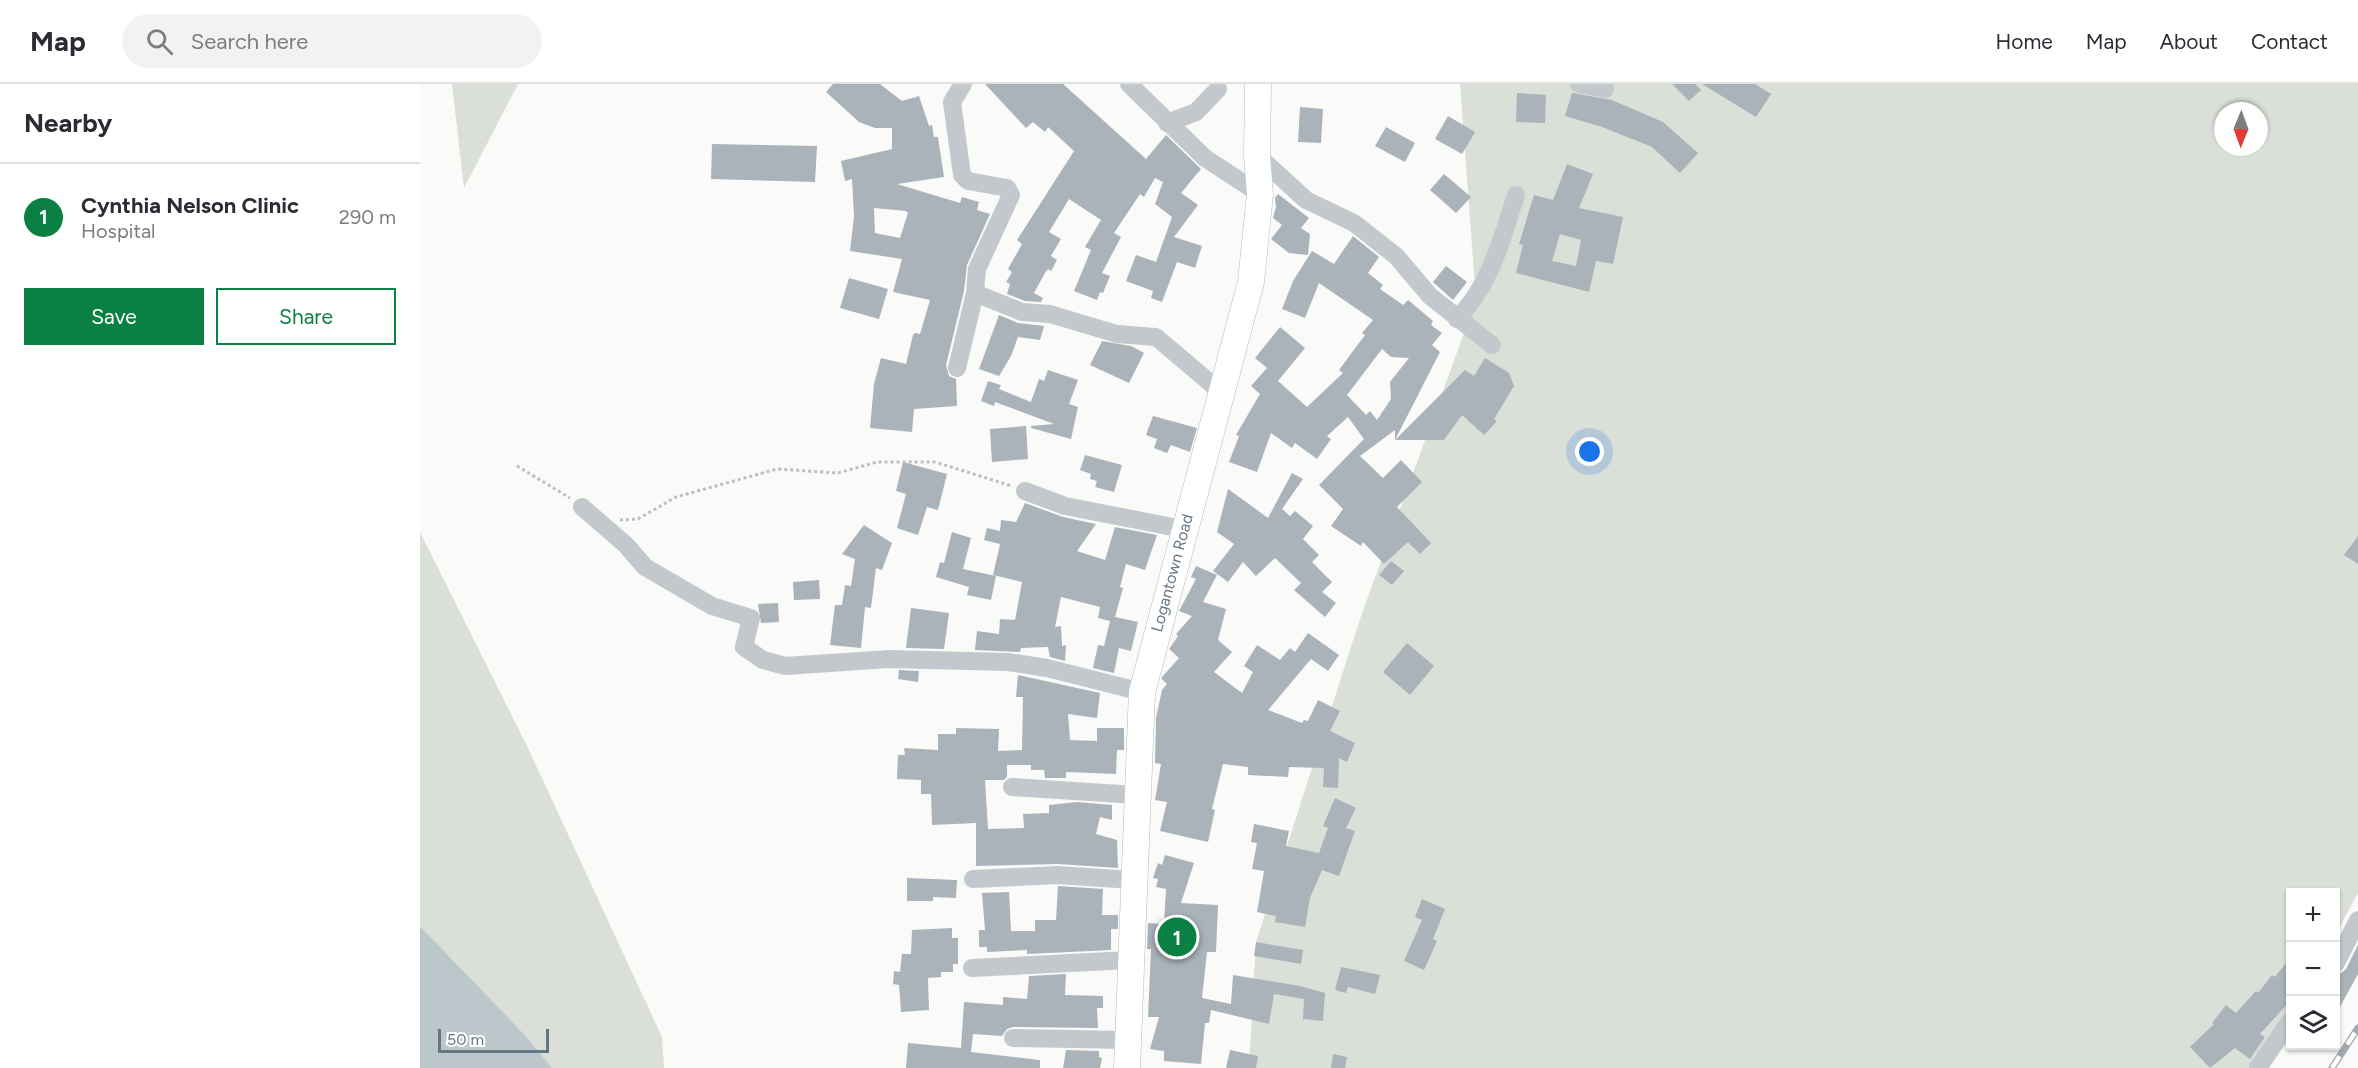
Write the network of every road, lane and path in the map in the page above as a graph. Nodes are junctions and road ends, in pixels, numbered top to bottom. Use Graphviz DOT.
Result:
graph roads {
  1 [pos="963,84"];
  2 [pos="1129,84"];
  3 [pos="1258,84"];
  4 [pos="1579,84"];
  5 [pos="1605,88"];
  6 [pos="1218,89"];
  7 [pos="1167,123"];
  8 [pos="1257,154"];
  9 [pos="1260,194"];
  10 [pos="1516,195"];
  11 [pos="975,293"];
  12 [pos="1458,319"];
  13 [pos="1492,345"];
  14 [pos="957,368"];
  15 [pos="1221,392"];
  16 [pos="517,466"];
  17 [pos="1025,492"];
  18 [pos="579,504"];
  19 [pos="616,520"];
  20 [pos="1183,529"];
  21 [pos="1142,692"];
  22 [pos="1012,787"];
  23 [pos="1136,795"];
  24 [pos="973,879"];
  25 [pos="1133,880"];
  26 [pos="2358,920"];
  27 [pos="2340,955"];
  28 [pos="1130,960"];
  29 [pos="972,968"];
  30 [pos="2286,1027"];
  31 [pos="1013,1038"];
  32 [pos="1126,1040"];
  33 [pos="1127,1068"];
  34 [pos="2258,1068"];
  1 -- 11 [label="street"];
  2 -- 7 [label="street"];
  3 -- 8 [label="street, Logantown Road"];
  4 -- 5 [label="street"];
  6 -- 7 [label="street"];
  7 -- 9 [label="street"];
  8 -- 9 [label="street, Logantown Road"];
  8 -- 12 [label="street"];
  9 -- 15 [label="street, Logantown Road"];
  10 -- 12 [label="street"];
  11 -- 14 [label="street"];
  11 -- 15 [label="street"];
  12 -- 13 [label="street"];
  15 -- 20 [label="street, Logantown Road"];
  16 -- 18 [label="path"];
  17 -- 19 [label="path"];
  17 -- 20 [label="street"];
  18 -- 21 [label="street"];
  20 -- 21 [label="street, Logantown Road"];
  21 -- 23 [label="street, Logantown Road"];
  22 -- 23 [label="street"];
  23 -- 25 [label="street, Logantown Road"];
  24 -- 25 [label="street"];
  25 -- 28 [label="street, Logantown Road"];
  26 -- 27 [label="street"];
  28 -- 29 [label="street"];
  28 -- 32 [label="street, Logantown Road"];
  30 -- 34 [label="street"];
  31 -- 32 [label="street"];
  32 -- 33 [label="street, Logantown Road"];
}
